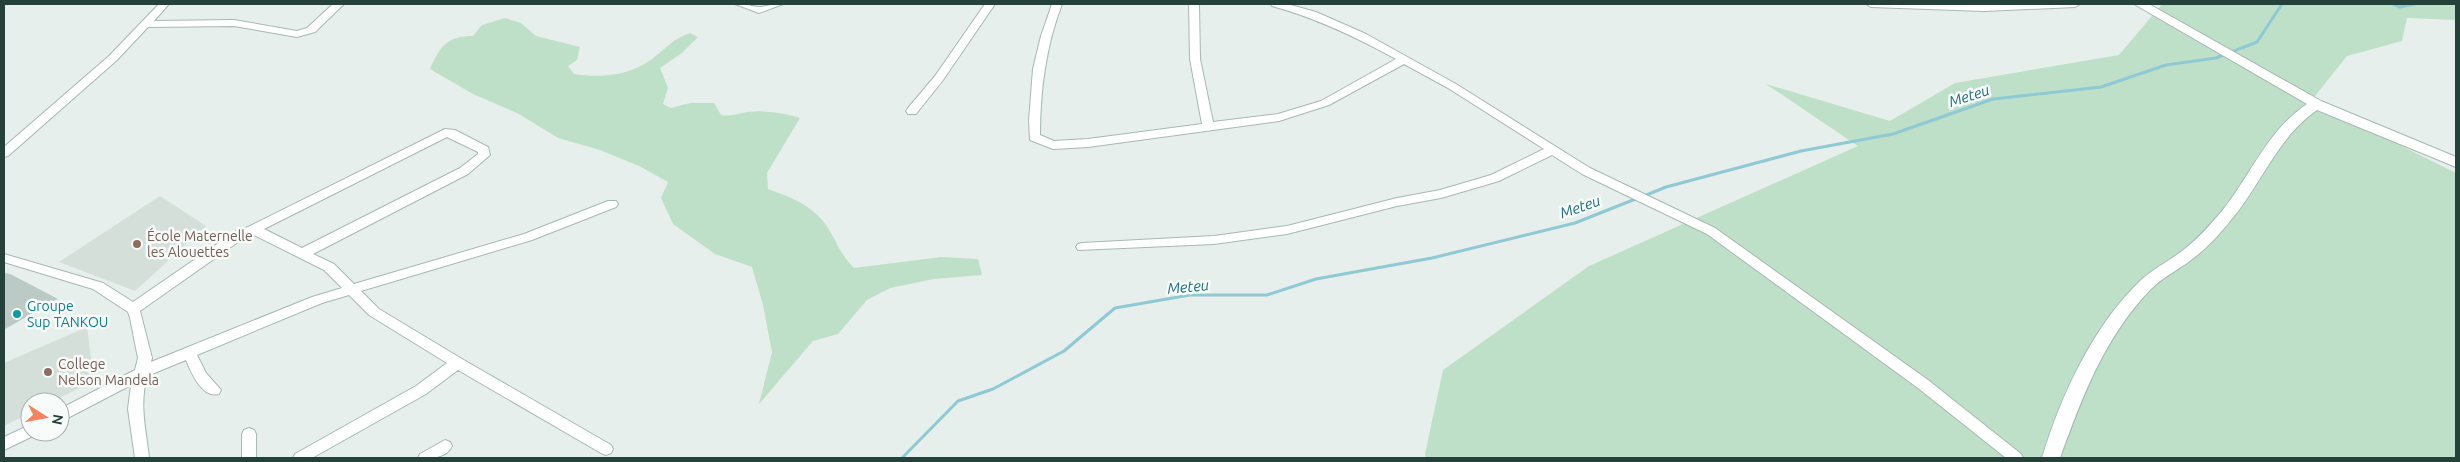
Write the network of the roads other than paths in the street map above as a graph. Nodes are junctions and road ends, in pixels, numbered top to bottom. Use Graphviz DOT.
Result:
graph roads {
  1 [pos="164,4"];
  2 [pos="339,4"];
  3 [pos="740,4"];
  4 [pos="778,4"];
  5 [pos="990,4"];
  6 [pos="1057,4"];
  7 [pos="1194,4"];
  8 [pos="1276,4"];
  9 [pos="1871,4"];
  10 [pos="2075,4"];
  11 [pos="2140,4"];
  12 [pos="146,24"];
  13 [pos="1402,60"];
  14 [pos="2316,104"];
  15 [pos="912,111"];
  16 [pos="1208,127"];
  17 [pos="1552,150"];
  18 [pos="4,153"];
  19 [pos="2456,162"];
  20 [pos="612,204"];
  21 [pos="252,230"];
  22 [pos="1082,247"];
  23 [pos="302,254"];
  24 [pos="4,258"];
  25 [pos="350,289"];
  26 [pos="133,309"];
  27 [pos="189,353"];
  28 [pos="457,363"];
  29 [pos="141,374"];
  30 [pos="214,390"];
  31 [pos="70,411"];
  32 [pos="249,434"];
  33 [pos="20,436"];
  34 [pos="4,444"];
  35 [pos="445,446"];
  36 [pos="606,449"];
  37 [pos="142,458"];
  38 [pos="249,458"];
  39 [pos="300,458"];
  40 [pos="425,458"];
  41 [pos="2016,458"];
  42 [pos="2051,458"];
  1 -- 12 [label="street"];
  2 -- 12 [label="street"];
  3 -- 4 [label="street"];
  5 -- 15 [label="street"];
  6 -- 16 [label="street"];
  7 -- 16 [label="street"];
  8 -- 13 [label="street"];
  9 -- 10 [label="street"];
  11 -- 14 [label="street"];
  12 -- 18 [label="street"];
  13 -- 16 [label="street"];
  13 -- 17 [label="street"];
  14 -- 19 [label="street"];
  14 -- 42 [label="street"];
  17 -- 22 [label="street"];
  17 -- 41 [label="street"];
  20 -- 25 [label="street"];
  21 -- 23 [label="street"];
  21 -- 23 [label="street"];
  21 -- 26 [label="street"];
  23 -- 25 [label="street"];
  24 -- 26 [label="street"];
  25 -- 27 [label="street"];
  25 -- 28 [label="street"];
  26 -- 29 [label="street"];
  27 -- 29 [label="street"];
  27 -- 30 [label="street"];
  28 -- 36 [label="street"];
  28 -- 39 [label="street"];
  29 -- 31 [label="street"];
  29 -- 37 [label="street"];
  32 -- 38 [label="street"];
  33 -- 34 [label="street"];
  35 -- 40 [label="street"];
}
